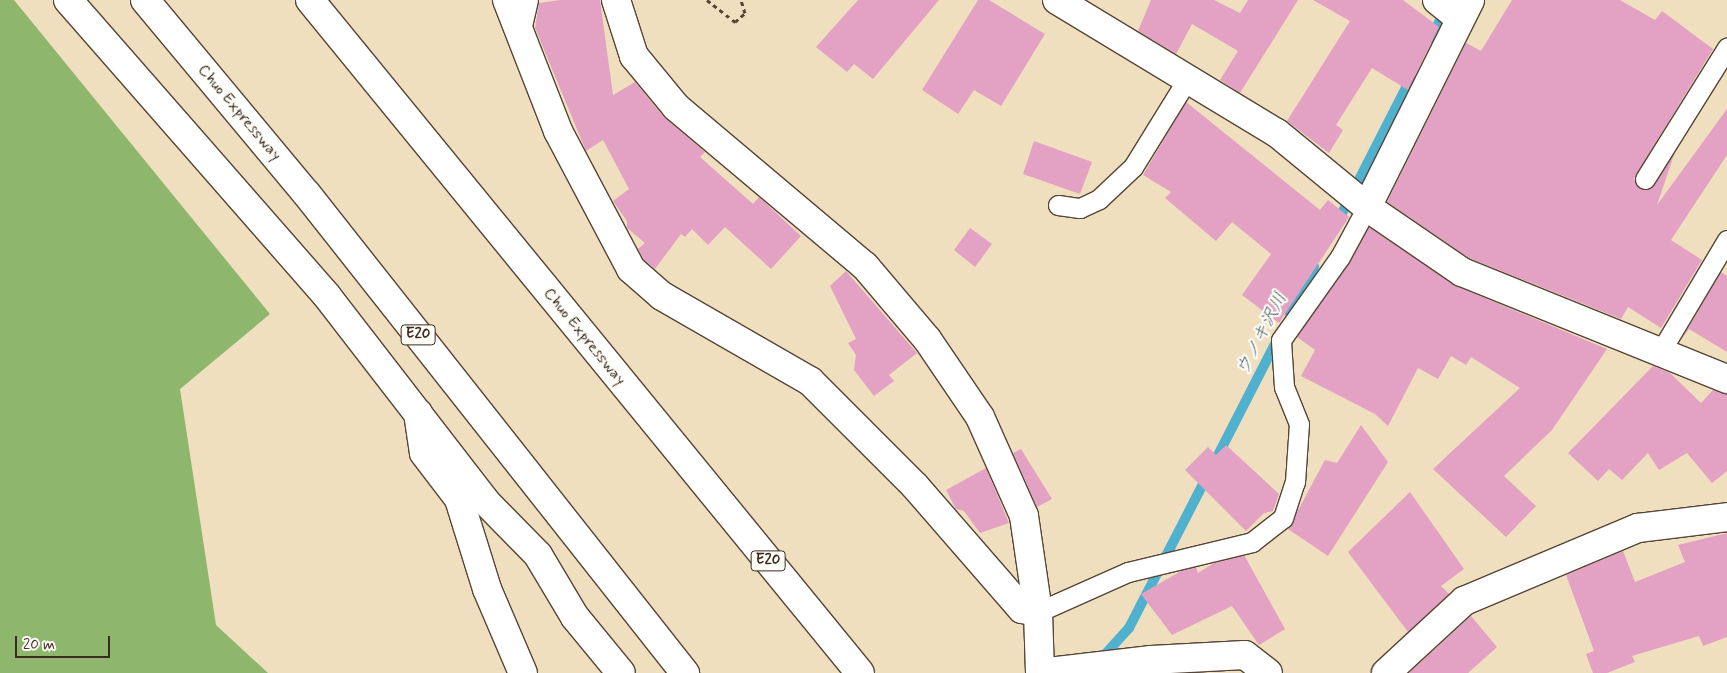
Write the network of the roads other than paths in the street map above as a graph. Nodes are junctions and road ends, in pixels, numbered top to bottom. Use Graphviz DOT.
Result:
graph roads {
  1 [pos="68,0"];
  2 [pos="145,0"];
  3 [pos="310,0"];
  4 [pos="507,0"];
  5 [pos="528,0"];
  6 [pos="616,0"];
  7 [pos="1057,0"];
  8 [pos="1437,0"];
  9 [pos="1464,9"];
  10 [pos="521,30"];
  11 [pos="1727,48"];
  12 [pos="1188,78"];
  13 [pos="1645,179"];
  14 [pos="1058,205"];
  15 [pos="1367,207"];
  16 [pos="1727,240"];
  17 [pos="1662,349"];
  18 [pos="1727,379"];
  19 [pos="417,407"];
  20 [pos="1727,517"];
  21 [pos="1038,612"];
  22 [pos="523,673"];
  23 [pos="621,673"];
  24 [pos="685,673"];
  25 [pos="860,673"];
  26 [pos="1040,673"];
  27 [pos="1268,673"];
  28 [pos="1386,673"];
  1 -- 19 [label="main road"];
  2 -- 24 [label="main road, Chuo Expressway / E20"];
  3 -- 25 [label="main road, Chuo Expressway / E20"];
  4 -- 10 [label="main road"];
  5 -- 10 [label="lane"];
  6 -- 21 [label="main road"];
  7 -- 12 [label="main road"];
  8 -- 9 [label="main road"];
  9 -- 15 [label="main road"];
  10 -- 21 [label="main road"];
  11 -- 13 [label="lane"];
  12 -- 14 [label="lane"];
  12 -- 15 [label="main road"];
  15 -- 17 [label="main road"];
  15 -- 21 [label="lane"];
  16 -- 17 [label="lane"];
  17 -- 18 [label="main road"];
  19 -- 22 [label="main road"];
  19 -- 23 [label="main road"];
  20 -- 28 [label="main road"];
  21 -- 26 [label="main road"];
  26 -- 27 [label="main road"];
}
